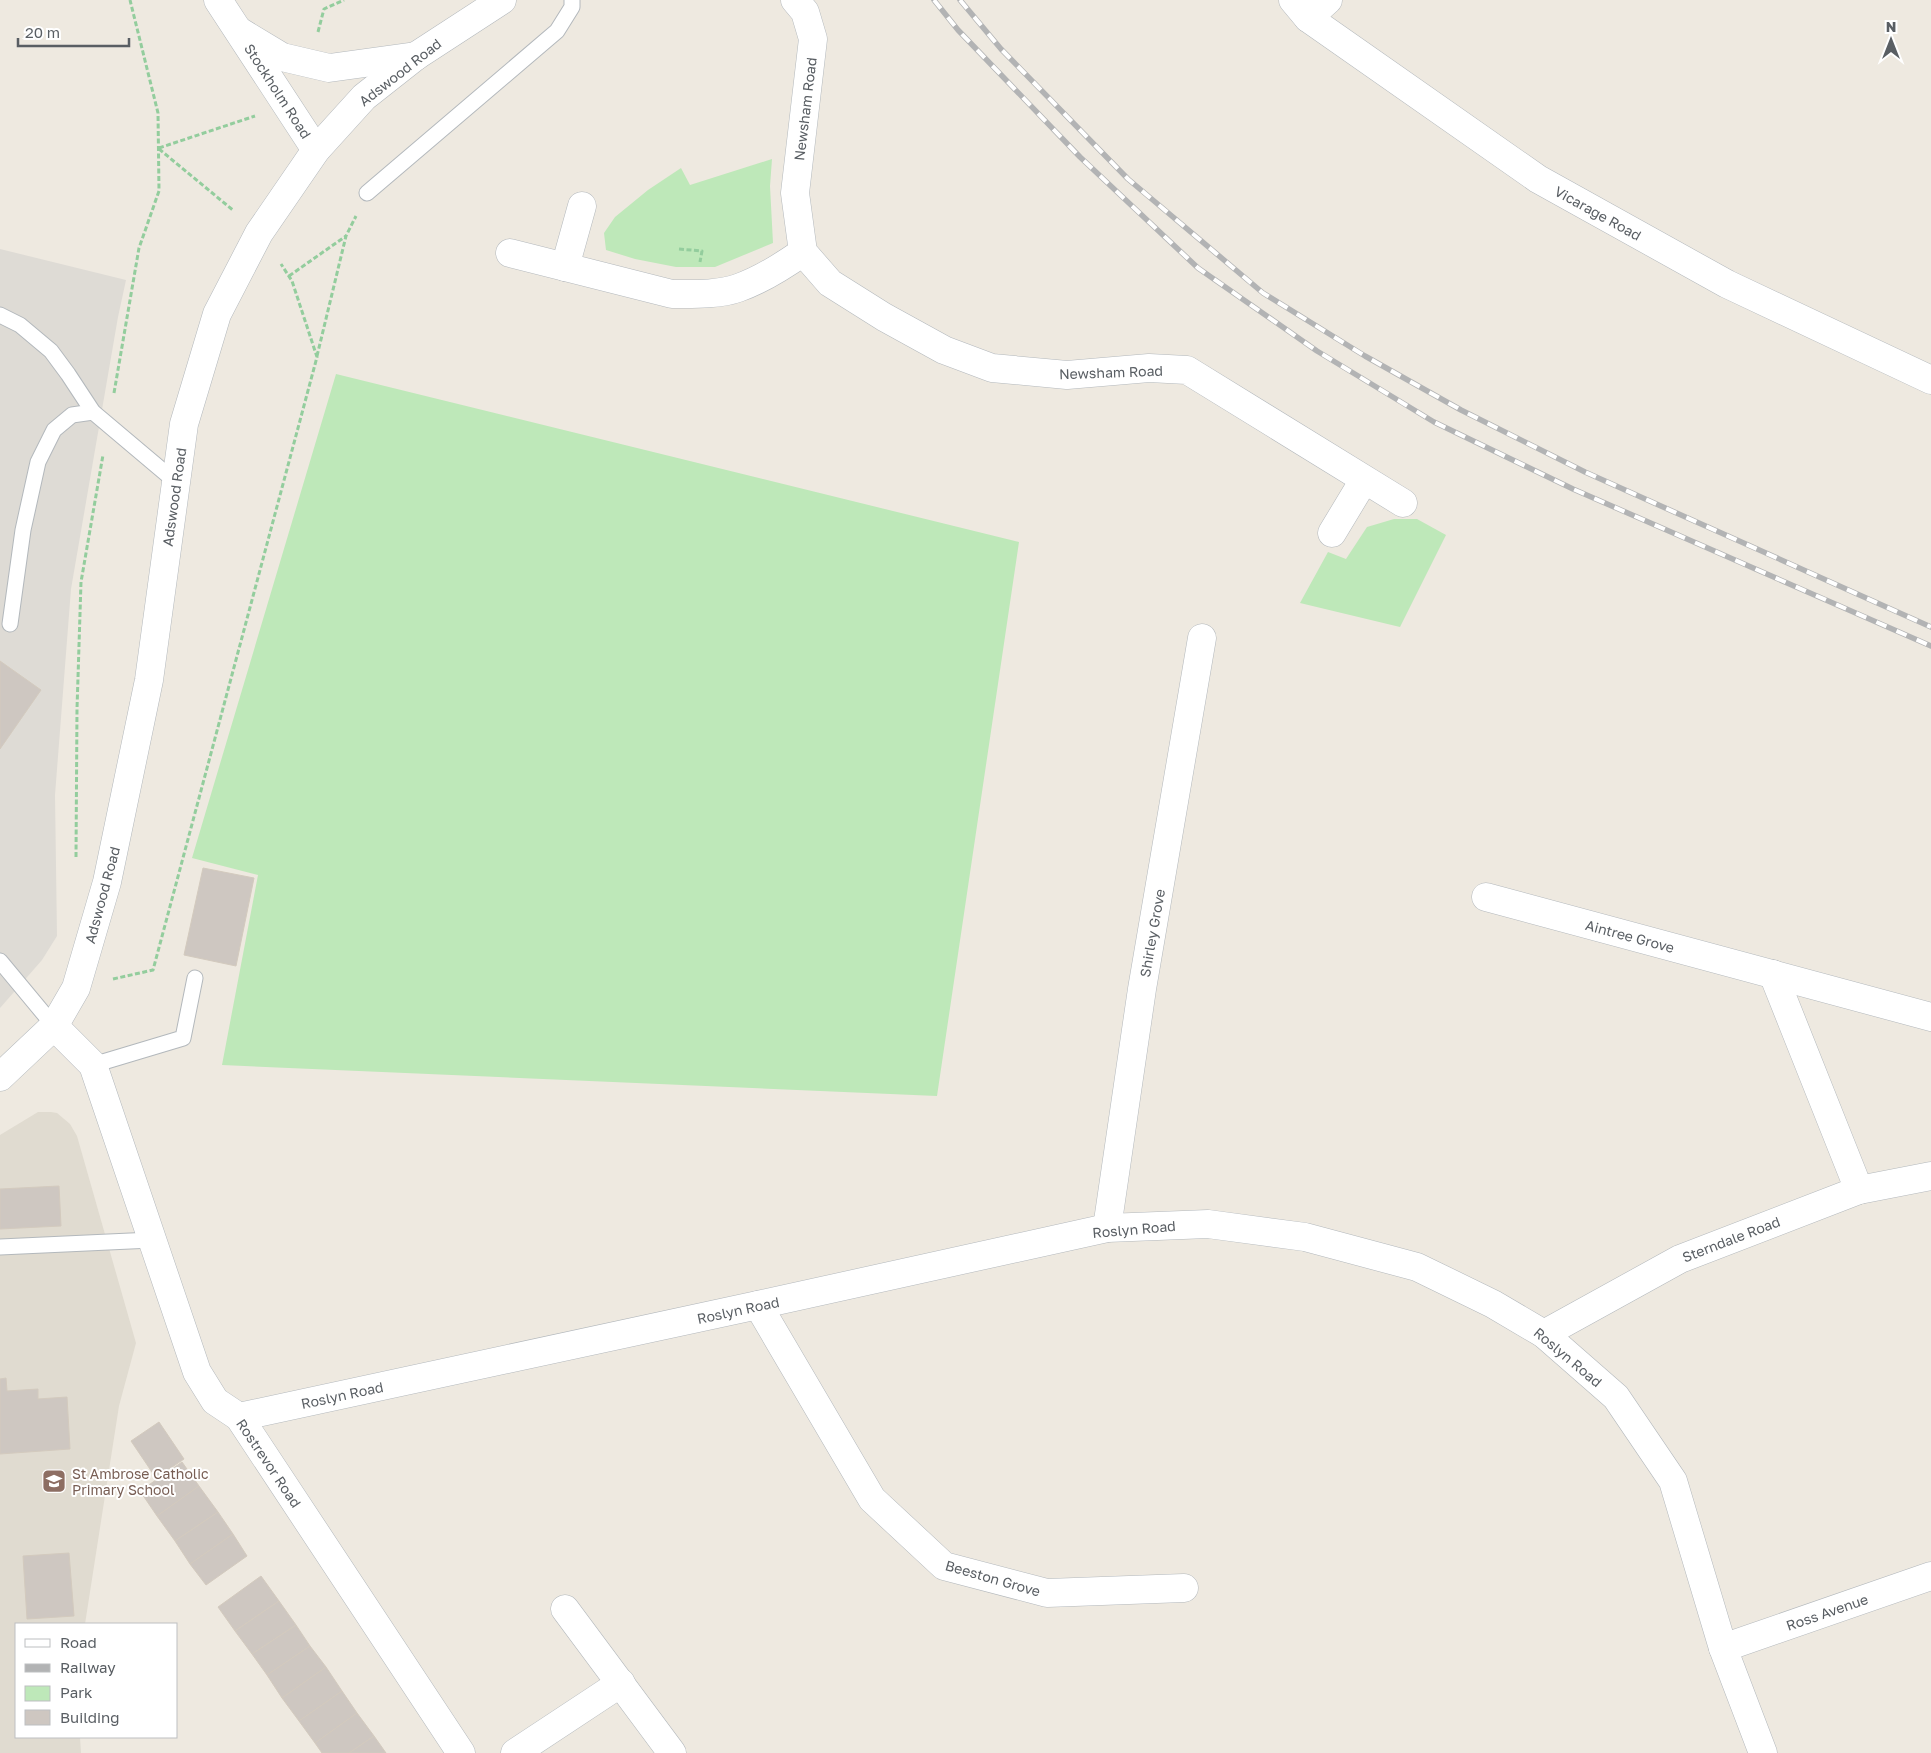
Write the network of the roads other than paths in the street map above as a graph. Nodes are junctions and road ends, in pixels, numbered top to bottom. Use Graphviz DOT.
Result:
graph roads {
  1 [pos="218,0"];
  2 [pos="502,0"];
  3 [pos="572,0"];
  4 [pos="795,0"];
  5 [pos="1328,0"];
  6 [pos="1301,9"];
  7 [pos="239,31"];
  8 [pos="416,56"];
  9 [pos="316,150"];
  10 [pos="367,193"];
  11 [pos="582,206"];
  12 [pos="803,252"];
  13 [pos="510,253"];
  14 [pos="564,267"];
  15 [pos="0,315"];
  16 [pos="1931,380"];
  17 [pos="94,412"];
  18 [pos="1364,480"];
  19 [pos="176,482"];
  20 [pos="1403,503"];
  21 [pos="1332,534"];
  22 [pos="10,624"];
  23 [pos="1202,638"];
  24 [pos="1486,897"];
  25 [pos="0,961"];
  26 [pos="1773,974"];
  27 [pos="195,978"];
  28 [pos="1931,1017"];
  29 [pos="54,1026"];
  30 [pos="93,1065"];
  31 [pos="0,1077"];
  32 [pos="1931,1176"];
  33 [pos="1859,1190"];
  34 [pos="1107,1228"];
  35 [pos="152,1240"];
  36 [pos="0,1247"];
  37 [pos="758,1306"];
  38 [pos="1544,1334"];
  39 [pos="239,1417"];
  40 [pos="1931,1576"];
  41 [pos="1184,1588"];
  42 [pos="565,1609"];
  43 [pos="1723,1648"];
  44 [pos="621,1684"];
  45 [pos="461,1753"];
  46 [pos="515,1753"];
  47 [pos="672,1753"];
  48 [pos="1763,1753"];
  1 -- 7 [label="street, Stockholm Road"];
  2 -- 8 [label="street, Adswood Road"];
  3 -- 10 [label="lane"];
  4 -- 12 [label="street, Newsham Road"];
  5 -- 6 [label="street"];
  6 -- 16 [label="street, Vicarage Road"];
  7 -- 8 [label="street, Stockholm Road"];
  7 -- 9 [label="street, Stockholm Road"];
  8 -- 9 [label="street, Adswood Road"];
  9 -- 19 [label="street, Adswood Road"];
  11 -- 14 [label="street"];
  12 -- 14 [label="street"];
  12 -- 18 [label="street, Newsham Road"];
  13 -- 14 [label="street"];
  15 -- 17 [label="lane"];
  17 -- 19 [label="lane"];
  17 -- 22 [label="lane"];
  18 -- 20 [label="street, Newsham Road"];
  18 -- 21 [label="street"];
  19 -- 29 [label="street, Adswood Road"];
  23 -- 34 [label="street, Shirley Grove"];
  24 -- 26 [label="street, Aintree Grove"];
  25 -- 29 [label="lane"];
  26 -- 28 [label="street, Aintree Grove"];
  26 -- 33 [label="street"];
  27 -- 30 [label="lane"];
  29 -- 30 [label="street, Rostrevor Road"];
  29 -- 31 [label="street, Adswood Road"];
  30 -- 35 [label="street, Rostrevor Road"];
  32 -- 33 [label="street, Sterndale Road"];
  33 -- 38 [label="street, Sterndale Road"];
  34 -- 37 [label="street, Roslyn Road"];
  34 -- 38 [label="street, Roslyn Road"];
  35 -- 36 [label="lane"];
  35 -- 39 [label="street, Rostrevor Road"];
  37 -- 39 [label="street, Roslyn Road"];
  37 -- 41 [label="street, Beeston Grove"];
  38 -- 43 [label="street, Roslyn Road"];
  39 -- 45 [label="street, Rostrevor Road"];
  40 -- 43 [label="street, Ross Avenue"];
  42 -- 44 [label="street"];
  43 -- 48 [label="street, Roslyn Road"];
  44 -- 46 [label="street"];
  44 -- 47 [label="street"];
}
